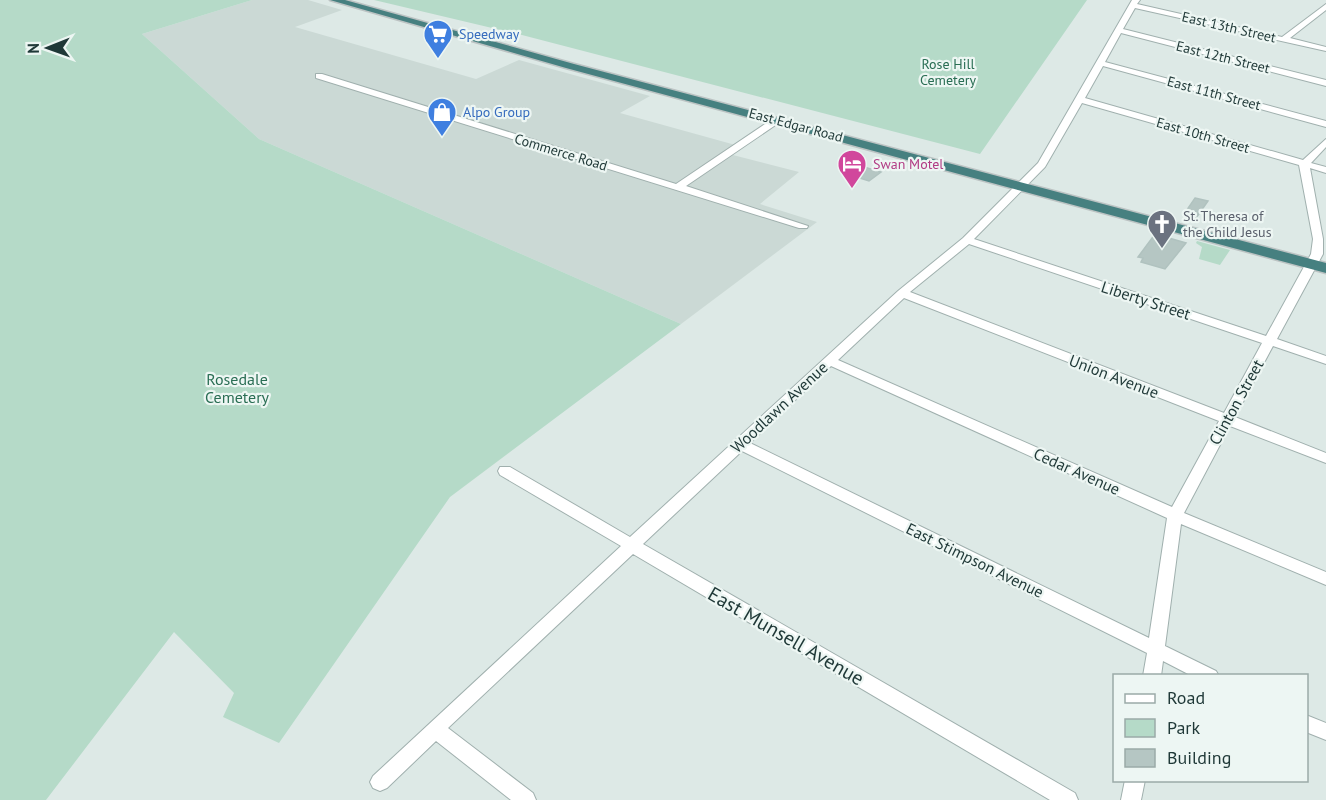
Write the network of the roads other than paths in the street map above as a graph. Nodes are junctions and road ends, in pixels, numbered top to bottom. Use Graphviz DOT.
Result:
graph roads {
  1 [pos="335,0"];
  2 [pos="360,0"];
  3 [pos="1134,3"];
  4 [pos="1326,6"];
  5 [pos="1120,31"];
  6 [pos="1284,39"];
  7 [pos="1326,49"];
  8 [pos="1101,63"];
  9 [pos="319,76"];
  10 [pos="1326,83"];
  11 [pos="1079,99"];
  12 [pos="777,120"];
  13 [pos="1326,124"];
  14 [pos="1326,142"];
  15 [pos="1305,164"];
  16 [pos="1326,170"];
  17 [pos="1025,182"];
  18 [pos="678,187"];
  19 [pos="802,226"];
  20 [pos="967,240"];
  21 [pos="1320,261"];
  22 [pos="902,293"];
  23 [pos="1270,341"];
  24 [pos="1326,360"];
  25 [pos="830,361"];
  26 [pos="1226,420"];
  27 [pos="740,444"];
  28 [pos="1326,458"];
  29 [pos="505,471"];
  30 [pos="1174,515"];
  31 [pos="631,545"];
  32 [pos="1326,579"];
  33 [pos="1156,649"];
  34 [pos="1152,674"];
  35 [pos="1208,674"];
  36 [pos="1308,724"];
  37 [pos="435,729"];
  38 [pos="1326,732"];
  39 [pos="380,782"];
  40 [pos="1135,782"];
  41 [pos="526,800"];
  42 [pos="1068,800"];
  43 [pos="1131,800"];
  1 -- 12 [label="highway, East Edgar Road"];
  2 -- 17 [label="highway, East Edgar Road"];
  3 -- 5 [label="street, Woodlawn Avenue"];
  3 -- 6 [label="street, East 13th Street"];
  4 -- 6 [label="street"];
  5 -- 8 [label="street, Woodlawn Avenue"];
  5 -- 10 [label="street, East 12th Street"];
  6 -- 7 [label="street, East 13th Street"];
  8 -- 11 [label="street, Woodlawn Avenue"];
  8 -- 13 [label="street, East 11th Street"];
  9 -- 18 [label="street, Commerce Road"];
  11 -- 15 [label="street, East 10th Street"];
  11 -- 17 [label="street, Woodlawn Avenue"];
  12 -- 17 [label="highway, East Edgar Road"];
  12 -- 18 [label="street"];
  14 -- 15 [label="street"];
  15 -- 16 [label="street, East 10th Street"];
  15 -- 21 [label="street"];
  17 -- 20 [label="street, Woodlawn Avenue"];
  17 -- 21 [label="highway, East Edgar Road"];
  17 -- 21 [label="highway, East Edgar Road"];
  18 -- 19 [label="street, Commerce Road"];
  20 -- 22 [label="street, Woodlawn Avenue"];
  20 -- 23 [label="street, Liberty Street"];
  21 -- 23 [label="street, Clinton Street"];
  22 -- 25 [label="street, Woodlawn Avenue"];
  22 -- 26 [label="street, Union Avenue"];
  23 -- 24 [label="street, Liberty Street"];
  23 -- 26 [label="street, Clinton Street"];
  25 -- 27 [label="street, Woodlawn Avenue"];
  25 -- 30 [label="street, Cedar Avenue"];
  26 -- 28 [label="street, Union Avenue"];
  26 -- 30 [label="street, Clinton Street"];
  27 -- 31 [label="street, Woodlawn Avenue"];
  27 -- 33 [label="street, East Stimpson Avenue"];
  29 -- 31 [label="street, East Munsell Avenue"];
  30 -- 32 [label="street, Cedar Avenue"];
  30 -- 33 [label="street, Clinton Street"];
  31 -- 37 [label="street, Woodlawn Avenue"];
  31 -- 42 [label="street, East Munsell Avenue"];
  33 -- 34 [label="street, Clinton Street"];
  33 -- 35 [label="street, East Stimpson Avenue"];
  36 -- 38 [label="street"];
  37 -- 39 [label="street, Woodlawn Avenue"];
  37 -- 41 [label="street"];
  40 -- 43 [label="street"];
}
